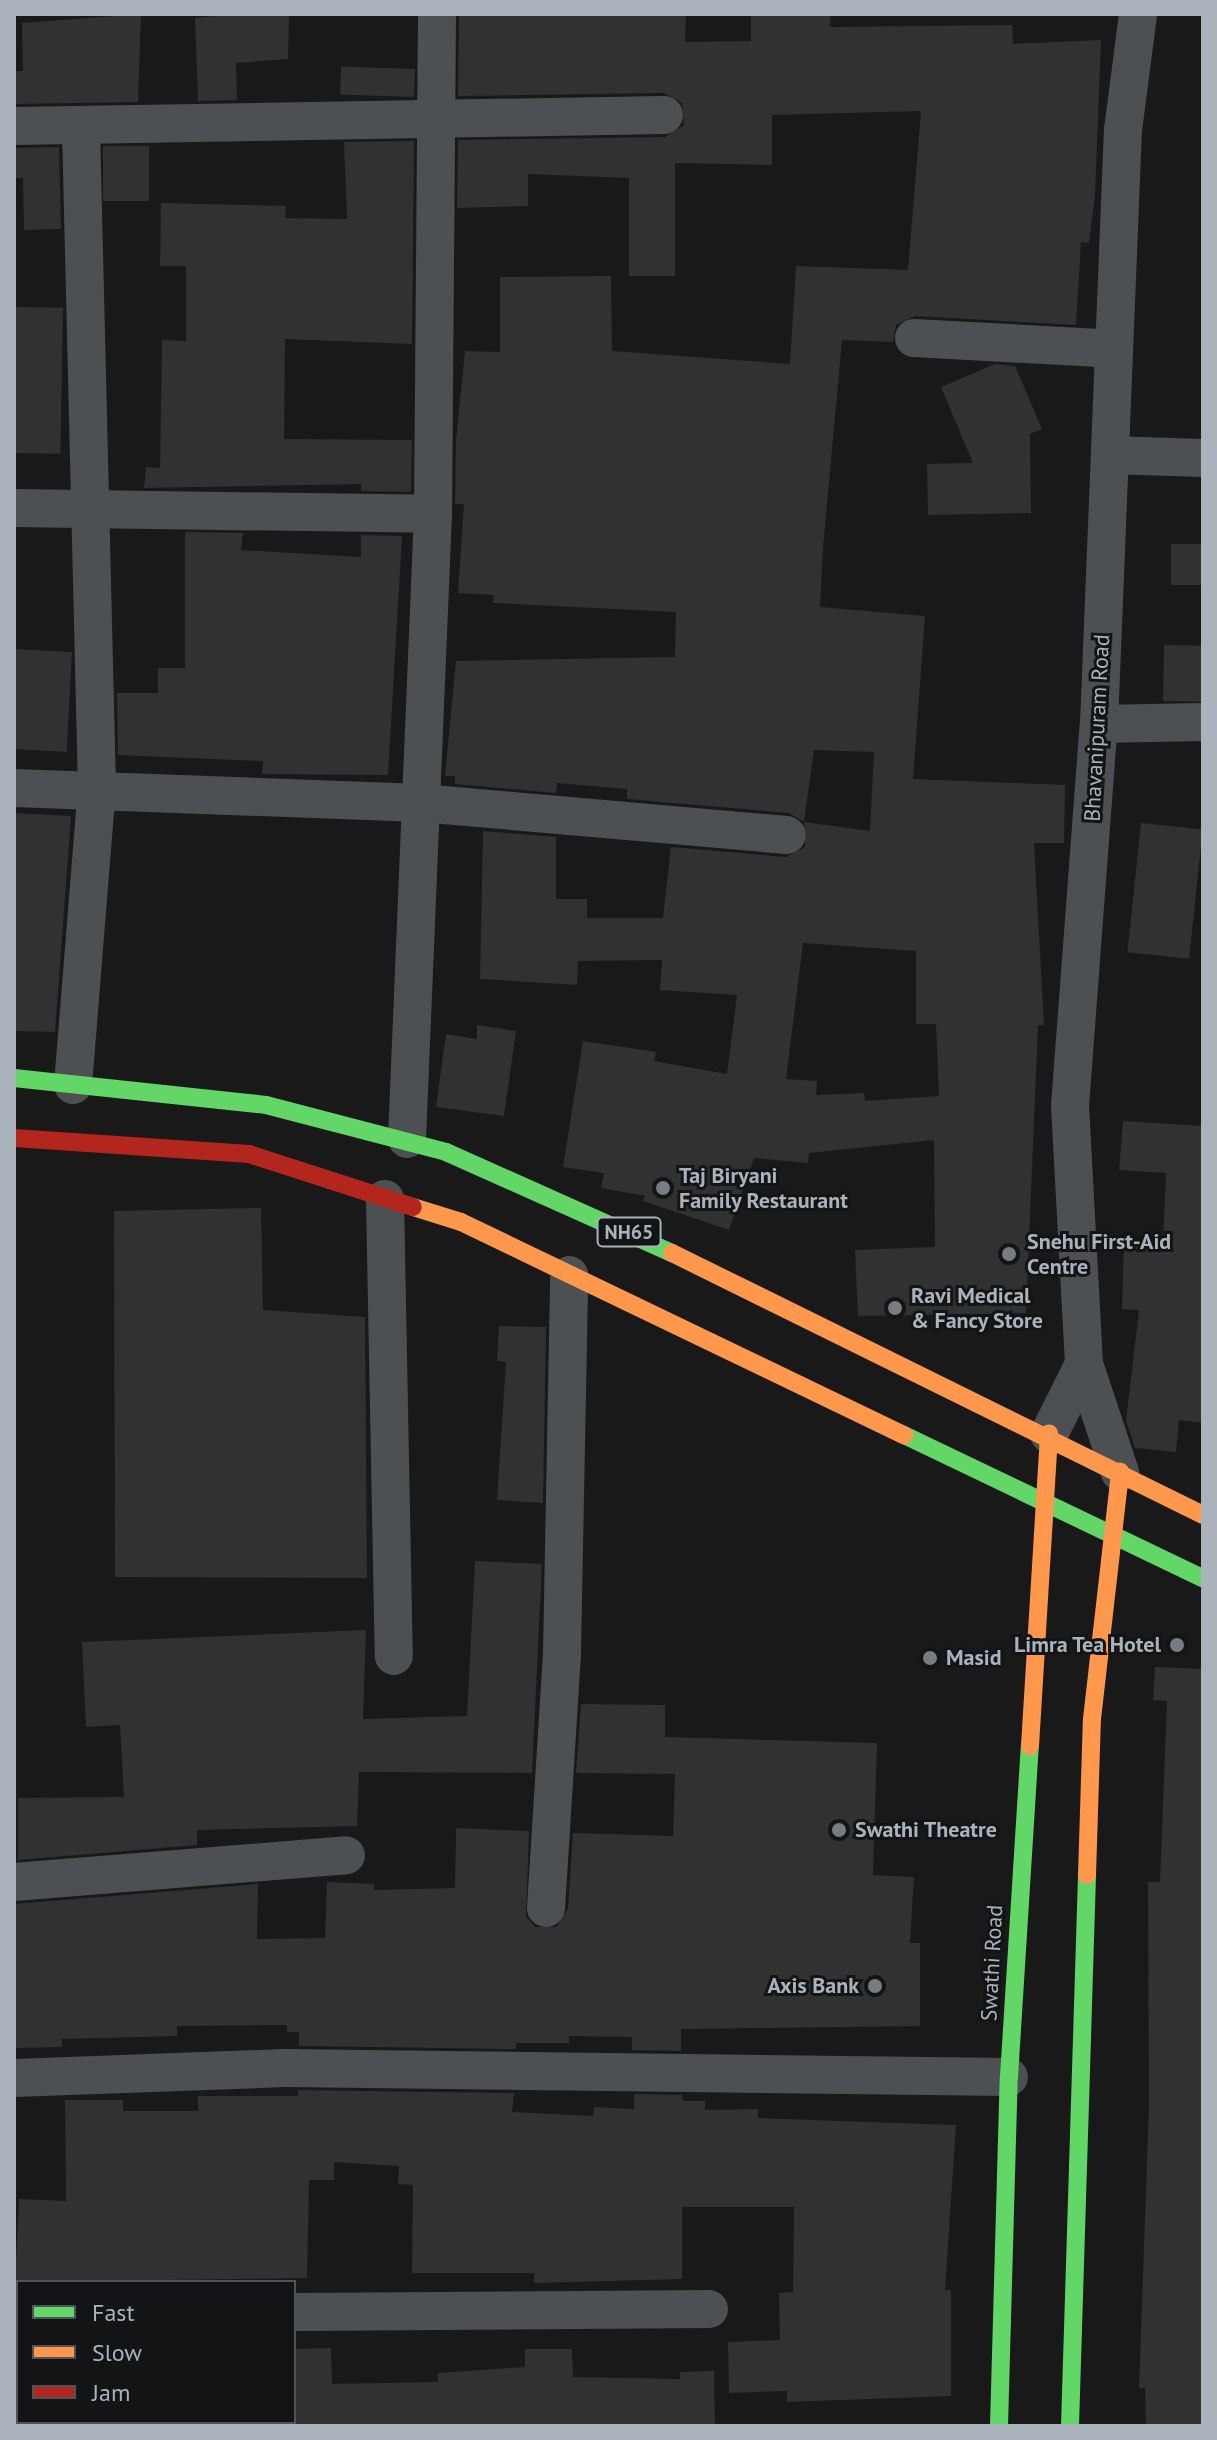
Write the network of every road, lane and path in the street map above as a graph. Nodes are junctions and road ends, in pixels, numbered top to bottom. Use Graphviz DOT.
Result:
graph roads {
  1 [pos="437,14"];
  2 [pos="1138,14"];
  3 [pos="664,115"];
  4 [pos="434,123"];
  5 [pos="14,126"];
  6 [pos="81,129"];
  7 [pos="914,338"];
  8 [pos="1114,349"];
  9 [pos="1110,455"];
  10 [pos="1203,458"];
  11 [pos="94,506"];
  12 [pos="14,508"];
  13 [pos="433,514"];
  14 [pos="1203,722"];
  15 [pos="1099,724"];
  16 [pos="14,788"];
  17 [pos="97,788"];
  18 [pos="421,803"];
  19 [pos="787,835"];
  20 [pos="14,1078"];
  21 [pos="73,1085"];
  22 [pos="14,1138"];
  23 [pos="407,1139"];
  24 [pos="385,1199"];
  25 [pos="569,1275"];
  26 [pos="1084,1364"];
  27 [pos="1049,1434"];
  28 [pos="1120,1472"];
  29 [pos="1042,1504"];
  30 [pos="1203,1515"];
  31 [pos="1109,1537"];
  32 [pos="1203,1578"];
  33 [pos="394,1656"];
  34 [pos="346,1855"];
  35 [pos="14,1882"];
  36 [pos="546,1908"];
  37 [pos="1009,2077"];
  38 [pos="14,2078"];
  39 [pos="709,2309"];
  40 [pos="296,2312"];
  41 [pos="999,2426"];
  42 [pos="1070,2426"];
  1 -- 4 [label="street"];
  2 -- 8 [label="street, Bhavanipuram Road"];
  3 -- 4 [label="street"];
  4 -- 6 [label="street"];
  4 -- 13 [label="street"];
  5 -- 6 [label="street"];
  6 -- 11 [label="street"];
  7 -- 8 [label="street"];
  8 -- 9 [label="street, Bhavanipuram Road"];
  9 -- 10 [label="street"];
  9 -- 15 [label="street, Bhavanipuram Road"];
  11 -- 12 [label="street"];
  11 -- 13 [label="street"];
  11 -- 17 [label="street"];
  13 -- 18 [label="street"];
  14 -- 15 [label="street"];
  15 -- 26 [label="street, Bhavanipuram Road"];
  16 -- 17 [label="street"];
  17 -- 18 [label="street"];
  17 -- 21 [label="street"];
  18 -- 19 [label="street"];
  18 -- 23 [label="street"];
  20 -- 21 [label="main road, NH65"];
  21 -- 23 [label="main road, NH65"];
  22 -- 24 [label="main road"];
  23 -- 27 [label="main road, NH65"];
  24 -- 25 [label="main road"];
  24 -- 33 [label="street"];
  25 -- 29 [label="main road"];
  25 -- 36 [label="street"];
  26 -- 27 [label="street, Bhavanipuram Road"];
  26 -- 28 [label="street"];
  27 -- 28 [label="main road, NH65"];
  27 -- 29 [label="main road, Swathi Road"];
  28 -- 30 [label="main road, NH65"];
  28 -- 31 [label="main road"];
  29 -- 31 [label="main road"];
  29 -- 37 [label="main road, Swathi Road"];
  31 -- 32 [label="main road"];
  31 -- 42 [label="main road"];
  34 -- 35 [label="street"];
  37 -- 38 [label="street"];
  37 -- 41 [label="main road, Swathi Road"];
  39 -- 40 [label="street"];
}
